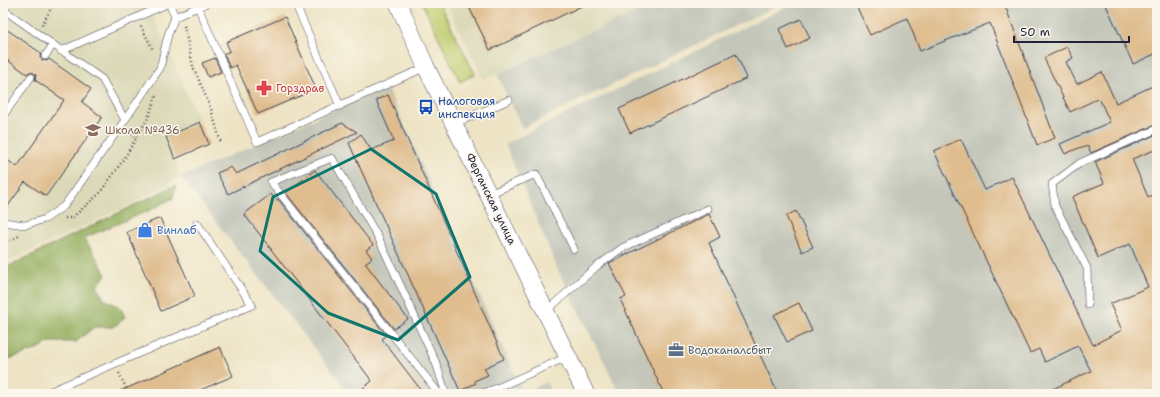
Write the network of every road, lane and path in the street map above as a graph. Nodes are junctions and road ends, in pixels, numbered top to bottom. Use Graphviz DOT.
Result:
graph roads {
  1 [pos="54,3"];
  2 [pos="169,3"];
  3 [pos="207,3"];
  4 [pos="295,3"];
  5 [pos="398,3"];
  6 [pos="198,7"];
  7 [pos="4,10"];
  8 [pos="177,16"];
  9 [pos="37,34"];
  10 [pos="53,45"];
  11 [pos="61,51"];
  12 [pos="45,56"];
  13 [pos="426,67"];
  14 [pos="31,77"];
  15 [pos="509,100"];
  16 [pos="340,106"];
  17 [pos="3,116"];
  18 [pos="125,120"];
  19 [pos="454,124"];
  20 [pos="1157,130"];
  21 [pos="222,143"];
  22 [pos="489,194"];
  23 [pos="708,209"];
  24 [pos="3,222"];
  25 [pos="197,223"];
  26 [pos="574,249"];
  27 [pos="1088,305"];
  28 [pos="546,311"];
  29 [pos="568,357"];
  30 [pos="116,364"];
  31 [pos="44,394"];
  32 [pos="129,394"];
  33 [pos="441,394"];
  34 [pos="446,394"];
  35 [pos="480,394"];
  36 [pos="586,394"];
  1 -- 9 [label="path"];
  2 -- 8 [label="lane"];
  2 -- 11 [label="lane"];
  3 -- 6 [label="lane"];
  4 -- 16 [label="lane"];
  5 -- 13 [label="street, Ферганская улица"];
  6 -- 8 [label="lane"];
  6 -- 16 [label="lane"];
  7 -- 9 [label="lane"];
  8 -- 18 [label="lane"];
  8 -- 21 [label="path"];
  9 -- 10 [label="lane"];
  10 -- 11 [label="lane"];
  10 -- 12 [label="lane"];
  11 -- 18 [label="lane"];
  13 -- 16 [label="lane"];
  13 -- 19 [label="street, Ферганская улица"];
  14 -- 17 [label="lane"];
  15 -- 19 [label="lane"];
  18 -- 24 [label="lane"];
  19 -- 22 [label="street, Ферганская улица"];
  20 -- 27 [label="lane"];
  22 -- 26 [label="lane"];
  22 -- 28 [label="street, Ферганская улица"];
  23 -- 28 [label="lane"];
  25 -- 30 [label="lane"];
  28 -- 29 [label="street, Ферганская улица"];
  29 -- 35 [label="lane"];
  29 -- 36 [label="street, Ферганская улица"];
  30 -- 31 [label="lane"];
  30 -- 32 [label="path"];
  33 -- 34 [label="lane"];
}
